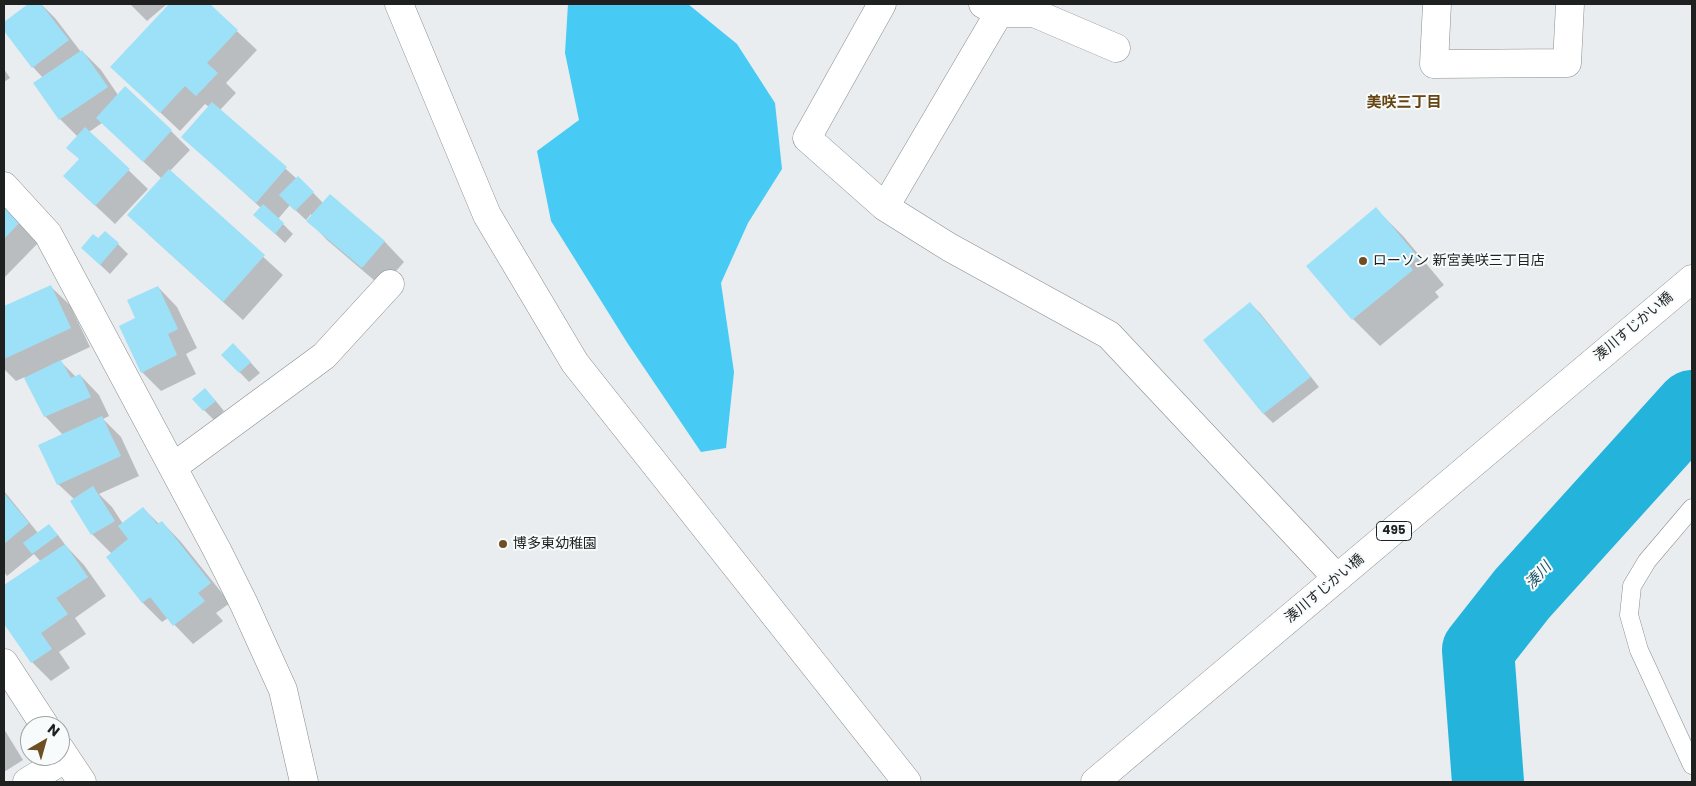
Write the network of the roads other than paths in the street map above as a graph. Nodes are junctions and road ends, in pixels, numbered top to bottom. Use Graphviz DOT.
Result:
graph roads {
  1 [pos="399,4"];
  2 [pos="882,4"];
  3 [pos="1437,4"];
  4 [pos="1570,4"];
  5 [pos="991,8"];
  6 [pos="1116,48"];
  7 [pos="4,186"];
  8 [pos="885,207"];
  9 [pos="1692,279"];
  10 [pos="390,284"];
  11 [pos="173,467"];
  12 [pos="1692,508"];
  13 [pos="1337,578"];
  14 [pos="4,663"];
  15 [pos="38,716"];
  16 [pos="70,764"];
  17 [pos="1692,765"];
  18 [pos="47,766"];
  19 [pos="28,782"];
  20 [pos="82,782"];
  21 [pos="304,782"];
  22 [pos="907,782"];
  23 [pos="1095,782"];
  1 -- 22 [label="main road"];
  2 -- 8 [label="main road"];
  3 -- 4 [label="main road"];
  5 -- 6 [label="main road"];
  5 -- 8 [label="main road"];
  7 -- 11 [label="main road"];
  8 -- 13 [label="main road"];
  9 -- 13 [label="main road, 湊川すじかい橋 / 495"];
  10 -- 11 [label="main road"];
  11 -- 21 [label="main road"];
  12 -- 17 [label="lane"];
  13 -- 23 [label="main road, 湊川すじかい橋 / 495"];
  14 -- 15 [label="main road"];
  16 -- 20 [label="main road"];
  18 -- 19 [label="main road"];
}
